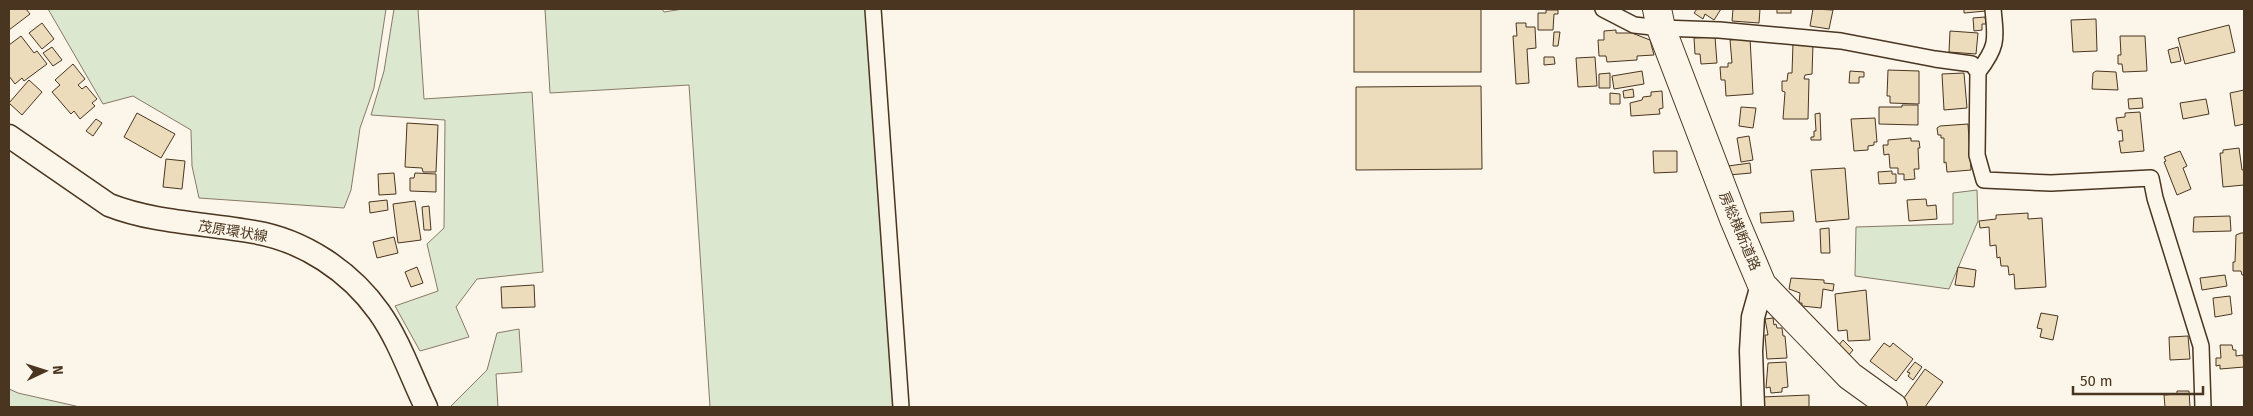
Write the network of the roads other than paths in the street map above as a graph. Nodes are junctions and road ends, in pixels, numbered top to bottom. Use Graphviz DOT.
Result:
graph roads {
  1 [pos="873,9"];
  2 [pos="1603,9"];
  3 [pos="1993,9"];
  4 [pos="1659,19"];
  5 [pos="1978,72"];
  6 [pos="9,136"];
  7 [pos="1762,284"];
  8 [pos="426,407"];
  9 [pos="901,407"];
  10 [pos="1753,407"];
  11 [pos="1893,407"];
  12 [pos="2203,407"];
  1 -- 9 [label="street"];
  2 -- 4 [label="street"];
  3 -- 5 [label="street"];
  4 -- 5 [label="street"];
  4 -- 7 [label="highway, 房総横断道路"];
  5 -- 12 [label="street"];
  6 -- 8 [label="main road, 茂原環状線"];
  7 -- 10 [label="main road"];
  7 -- 11 [label="highway, 房総横断道路"];
}
